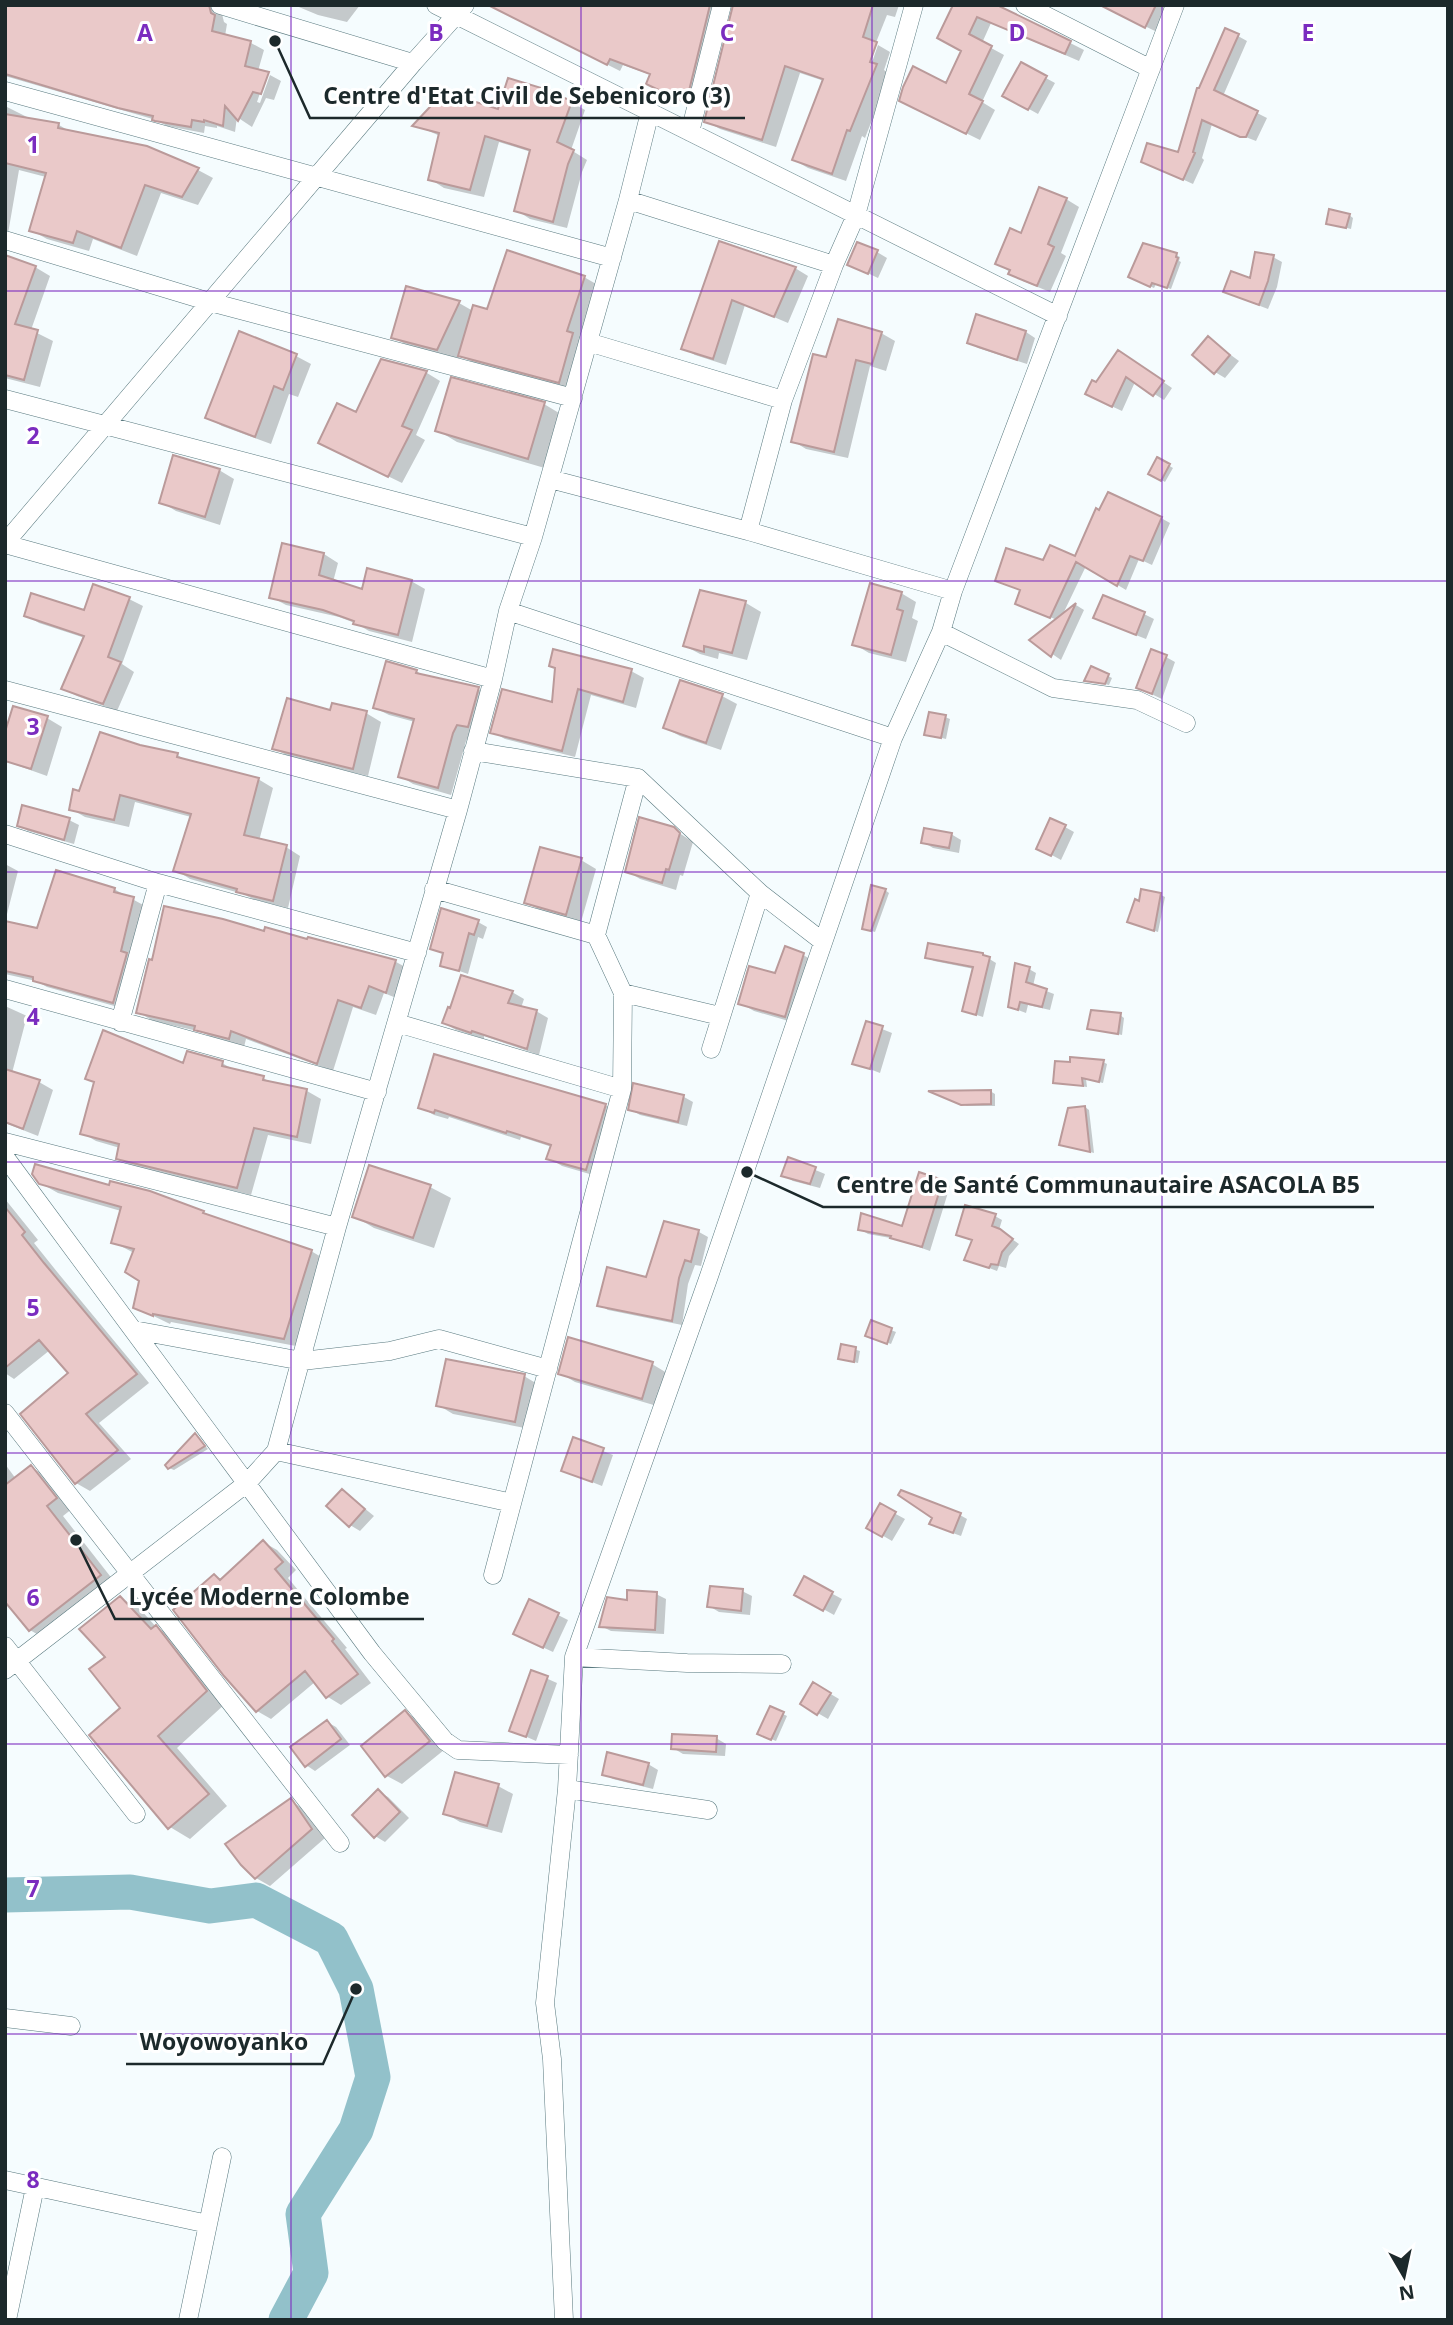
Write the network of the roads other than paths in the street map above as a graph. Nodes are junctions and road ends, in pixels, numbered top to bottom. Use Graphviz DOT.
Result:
graph roads {
  1 [pos="220,5"];
  2 [pos="436,5"];
  3 [pos="722,5"];
  4 [pos="914,5"];
  5 [pos="1025,5"];
  6 [pos="1175,5"];
  7 [pos="461,10"];
  8 [pos="413,64"];
  9 [pos="1151,69"];
  10 [pos="5,91"];
  11 [pos="650,112"];
  12 [pos="690,132"];
  13 [pos="317,176"];
  14 [pos="628,200"];
  15 [pos="856,215"];
  16 [pos="5,240"];
  17 [pos="612,258"];
  18 [pos="834,265"];
  19 [pos="210,302"];
  20 [pos="1058,316"];
  21 [pos="588,342"];
  22 [pos="572,398"];
  23 [pos="5,399"];
  24 [pos="783,400"];
  25 [pos="104,427"];
  26 [pos="550,479"];
  27 [pos="748,531"];
  28 [pos="533,537"];
  29 [pos="5,543"];
  30 [pos="953,591"];
  31 [pos="508,611"];
  32 [pos="941,632"];
  33 [pos="493,679"];
  34 [pos="5,690"];
  35 [pos="1186,723"];
  36 [pos="892,738"];
  37 [pos="473,751"];
  38 [pos="638,778"];
  39 [pos="458,810"];
  40 [pos="5,834"];
  41 [pos="158,883"];
  42 [pos="434,889"];
  43 [pos="760,893"];
  44 [pos="596,935"];
  45 [pos="822,941"];
  46 [pos="416,953"];
  47 [pos="5,989"];
  48 [pos="623,993"];
  49 [pos="720,1016"];
  50 [pos="120,1022"];
  51 [pos="397,1023"];
  52 [pos="711,1049"];
  53 [pos="622,1089"];
  54 [pos="377,1092"];
  55 [pos="5,1142"];
  56 [pos="5,1157"];
  57 [pos="337,1227"];
  58 [pos="134,1330"];
  59 [pos="302,1361"];
  60 [pos="548,1369"];
  61 [pos="5,1413"];
  62 [pos="276,1451"];
  63 [pos="247,1483"];
  64 [pos="512,1503"];
  65 [pos="130,1573"];
  66 [pos="493,1575"];
  67 [pos="5,1646"];
  68 [pos="574,1657"];
  69 [pos="782,1664"];
  70 [pos="11,1666"];
  71 [pos="569,1755"];
  72 [pos="567,1789"];
  73 [pos="708,1810"];
  74 [pos="136,1814"];
  75 [pos="340,1843"];
  76 [pos="5,2018"];
  77 [pos="71,2026"];
  78 [pos="222,2157"];
  79 [pos="5,2180"];
  80 [pos="35,2187"];
  81 [pos="208,2224"];
  82 [pos="7,2320"];
  83 [pos="188,2320"];
  84 [pos="564,2320"];
  1 -- 8 [label="street"];
  2 -- 7 [label="street"];
  3 -- 12 [label="street"];
  4 -- 15 [label="street"];
  5 -- 9 [label="street"];
  6 -- 9 [label="street"];
  7 -- 8 [label="street"];
  7 -- 11 [label="street"];
  8 -- 13 [label="street"];
  9 -- 20 [label="street"];
  10 -- 13 [label="street"];
  11 -- 12 [label="street"];
  11 -- 14 [label="street"];
  12 -- 15 [label="street"];
  13 -- 17 [label="street"];
  13 -- 19 [label="street"];
  14 -- 17 [label="street"];
  14 -- 18 [label="street"];
  15 -- 18 [label="street"];
  15 -- 20 [label="street"];
  16 -- 19 [label="street"];
  17 -- 21 [label="street"];
  18 -- 24 [label="street"];
  19 -- 22 [label="street"];
  19 -- 25 [label="street"];
  20 -- 30 [label="street"];
  21 -- 22 [label="street"];
  21 -- 24 [label="street"];
  22 -- 26 [label="street"];
  23 -- 25 [label="street"];
  24 -- 27 [label="street"];
  25 -- 28 [label="street"];
  25 -- 29 [label="street"];
  26 -- 27 [label="street"];
  26 -- 28 [label="street"];
  27 -- 30 [label="street"];
  28 -- 31 [label="street"];
  29 -- 33 [label="street"];
  30 -- 32 [label="street"];
  31 -- 33 [label="street"];
  31 -- 36 [label="street"];
  32 -- 35 [label="street"];
  32 -- 36 [label="street"];
  33 -- 37 [label="street"];
  34 -- 39 [label="street"];
  36 -- 45 [label="street"];
  37 -- 38 [label="street"];
  37 -- 39 [label="street"];
  38 -- 43 [label="street"];
  38 -- 44 [label="street"];
  39 -- 42 [label="street"];
  40 -- 41 [label="street"];
  41 -- 46 [label="street"];
  41 -- 50 [label="street"];
  42 -- 44 [label="street"];
  42 -- 46 [label="street"];
  43 -- 45 [label="street"];
  43 -- 49 [label="street"];
  44 -- 48 [label="street"];
  45 -- 68 [label="street"];
  46 -- 51 [label="street"];
  47 -- 50 [label="street"];
  48 -- 49 [label="street"];
  48 -- 53 [label="street"];
  49 -- 52 [label="street"];
  50 -- 54 [label="street"];
  51 -- 53 [label="street"];
  51 -- 54 [label="street"];
  53 -- 60 [label="street"];
  54 -- 57 [label="street"];
  55 -- 57 [label="street"];
  56 -- 58 [label="street"];
  57 -- 59 [label="street"];
  58 -- 59 [label="street"];
  58 -- 63 [label="street"];
  59 -- 60 [label="street"];
  59 -- 62 [label="street"];
  60 -- 64 [label="street"];
  61 -- 65 [label="street"];
  62 -- 63 [label="street"];
  62 -- 64 [label="street"];
  63 -- 65 [label="street"];
  63 -- 71 [label="street"];
  64 -- 66 [label="street"];
  65 -- 70 [label="street"];
  65 -- 75 [label="street"];
  67 -- 70 [label="street"];
  68 -- 69 [label="street"];
  68 -- 71 [label="street"];
  70 -- 74 [label="street"];
  71 -- 72 [label="street"];
  72 -- 73 [label="street"];
  72 -- 84 [label="street"];
  76 -- 77 [label="street"];
  78 -- 81 [label="street"];
  79 -- 80 [label="street"];
  80 -- 81 [label="street"];
  80 -- 82 [label="street"];
  81 -- 83 [label="street"];
}
